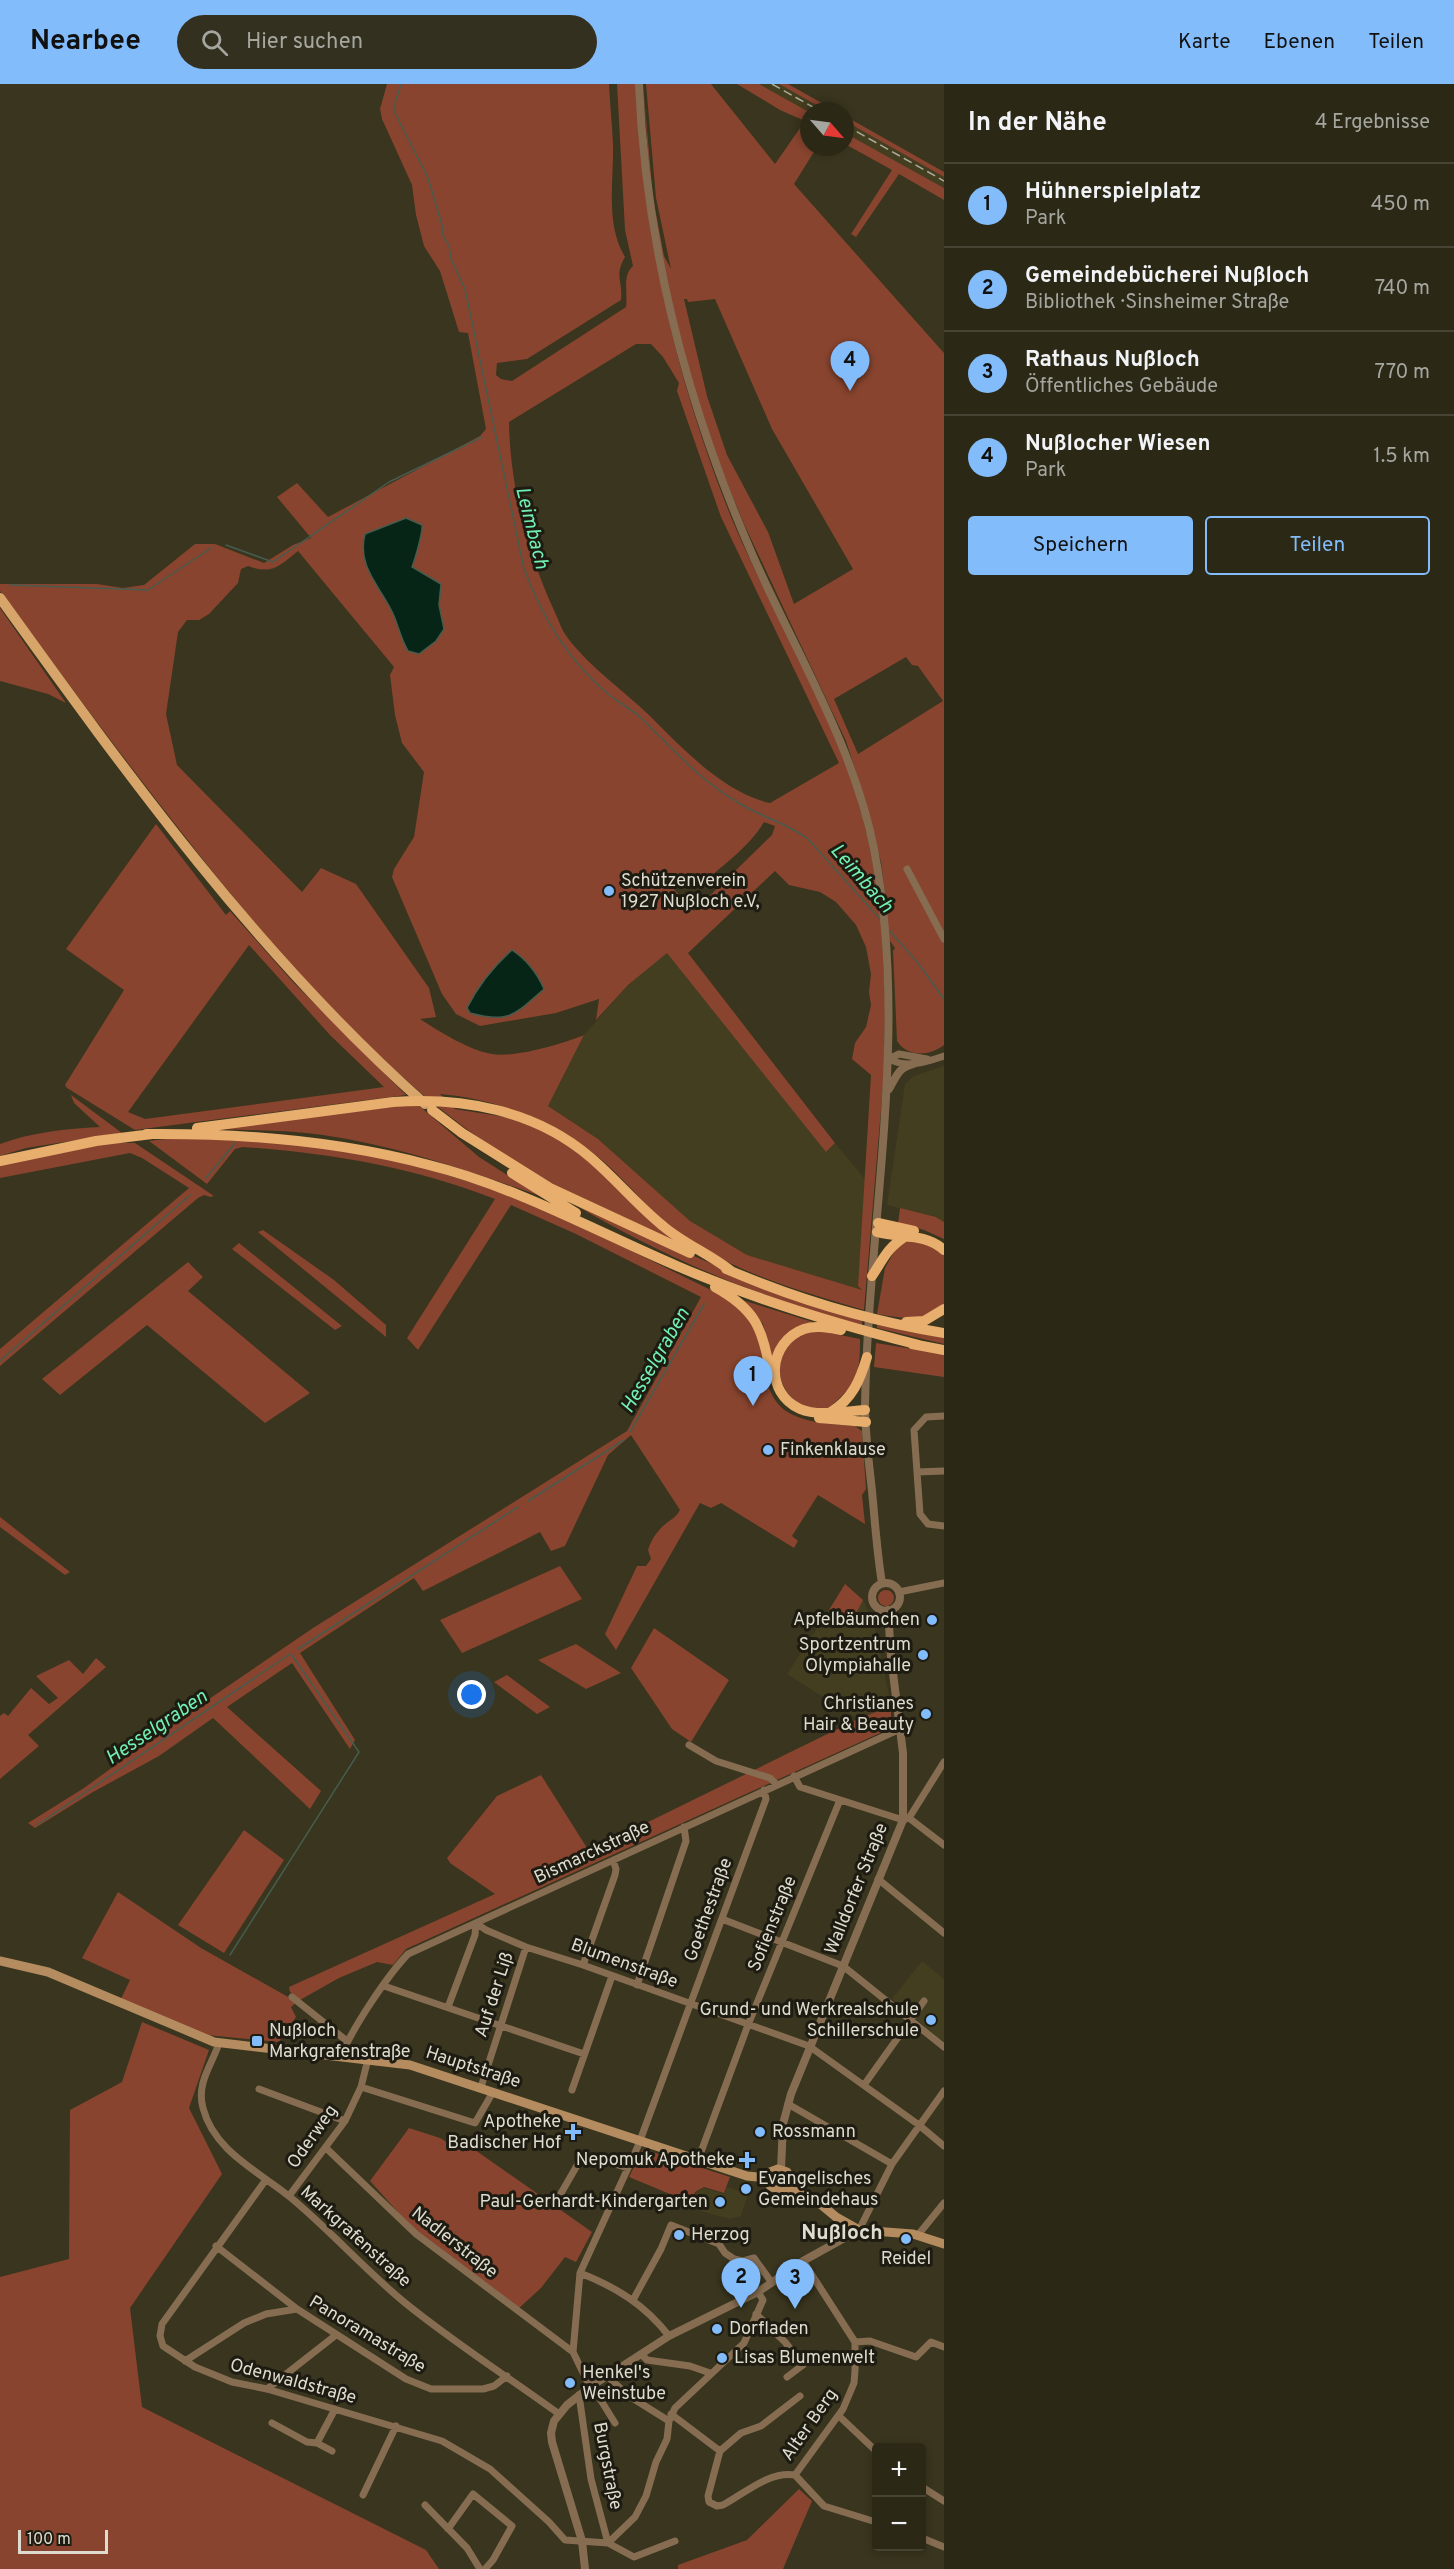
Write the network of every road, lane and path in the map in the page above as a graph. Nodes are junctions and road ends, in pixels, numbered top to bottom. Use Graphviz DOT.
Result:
graph roads {
  1 [pos="639,84"];
  2 [pos="0,598"];
  3 [pos="907,869"];
  4 [pos="944,939"];
  5 [pos="890,1039"];
  6 [pos="899,1054"];
  7 [pos="944,1056"];
  8 [pos="890,1059"];
  9 [pos="936,1059"];
  10 [pos="914,1064"];
  11 [pos="888,1092"];
  12 [pos="432,1110"];
  13 [pos="146,1134"];
  14 [pos="0,1161"];
  15 [pos="877,1228"];
  16 [pos="906,1236"];
  17 [pos="944,1245"];
  18 [pos="944,1250"];
  19 [pos="649,1254"];
  20 [pos="678,1267"];
  21 [pos="731,1271"];
  22 [pos="872,1276"];
  23 [pos="944,1309"];
  24 [pos="886,1323"];
  25 [pos="944,1333"];
  26 [pos="919,1345"];
  27 [pos="944,1350"];
  28 [pos="867,1354"];
  29 [pos="831,1412"];
  30 [pos="866,1416"];
  31 [pos="944,1416"];
  32 [pos="944,1471"];
  33 [pos="917,1472"];
  34 [pos="944,1526"];
  35 [pos="882,1583"];
  36 [pos="944,1583"];
  37 [pos="899,1592"];
  38 [pos="888,1610"];
  39 [pos="900,1729"];
  40 [pos="689,1745"];
  41 [pos="944,1762"];
  42 [pos="794,1776"];
  43 [pos="776,1784"];
  44 [pos="764,1790"];
  45 [pos="840,1800"];
  46 [pos="906,1819"];
  47 [pos="684,1827"];
  48 [pos="944,1845"];
  49 [pos="614,1860"];
  50 [pos="879,1879"];
  51 [pos="722,1919"];
  52 [pos="476,1923"];
  53 [pos="944,1933"];
  54 [pos="781,1942"];
  55 [pos="526,1947"];
  56 [pos="0,1961"];
  57 [pos="583,1965"];
  58 [pos="843,1966"];
  59 [pos="612,1976"];
  60 [pos="637,1985"];
  61 [pos="384,1986"];
  62 [pos="292,1997"];
  63 [pos="924,2001"];
  64 [pos="691,2004"];
  65 [pos="448,2007"];
  66 [pos="910,2020"];
  67 [pos="748,2025"];
  68 [pos="501,2026"];
  69 [pos="347,2041"];
  70 [pos="219,2043"];
  71 [pos="809,2046"];
  72 [pos="944,2048"];
  73 [pos="584,2054"];
  74 [pos="341,2056"];
  75 [pos="368,2059"];
  76 [pos="864,2085"];
  77 [pos="361,2087"];
  78 [pos="480,2087"];
  79 [pos="259,2089"];
  80 [pos="572,2090"];
  81 [pos="944,2091"];
  82 [pos="493,2092"];
  83 [pos="788,2104"];
  84 [pos="345,2121"];
  85 [pos="919,2125"];
  86 [pos="640,2141"];
  87 [pos="944,2146"];
  88 [pos="326,2148"];
  89 [pos="698,2160"];
  90 [pos="892,2164"];
  91 [pos="628,2168"];
  92 [pos="781,2169"];
  93 [pos="768,2178"];
  94 [pos="265,2181"];
  95 [pos="786,2187"];
  96 [pos="289,2196"];
  97 [pos="556,2202"];
  98 [pos="944,2203"];
  99 [pos="859,2230"];
  100 [pos="918,2235"];
  101 [pos="944,2244"];
  102 [pos="216,2246"];
  103 [pos="803,2261"];
  104 [pos="580,2273"];
  105 [pos="772,2283"];
  106 [pos="758,2292"];
  107 [pos="633,2300"];
  108 [pos="297,2309"];
  109 [pos="756,2314"];
  110 [pos="336,2335"];
  111 [pos="669,2337"];
  112 [pos="855,2343"];
  113 [pos="944,2347"];
  114 [pos="573,2352"];
  115 [pos="641,2354"];
  116 [pos="185,2361"];
  117 [pos="710,2373"];
  118 [pos="507,2376"];
  119 [pos="607,2376"];
  120 [pos="787,2377"];
  121 [pos="591,2387"];
  122 [pos="267,2389"];
  123 [pos="579,2395"];
  124 [pos="800,2396"];
  125 [pos="335,2409"];
  126 [pos="559,2414"];
  127 [pos="839,2416"];
  128 [pos="670,2417"];
  129 [pos="272,2423"];
  130 [pos="615,2423"];
  131 [pos="396,2426"];
  132 [pos="317,2443"];
  133 [pos="872,2447"];
  134 [pos="332,2451"];
  135 [pos="720,2451"];
  136 [pos="795,2475"];
  137 [pos="926,2490"];
  138 [pos="363,2495"];
  139 [pos="944,2501"];
  140 [pos="425,2505"];
  141 [pos="872,2521"];
  142 [pos="448,2529"];
  143 [pos="926,2540"];
  144 [pos="582,2541"];
  145 [pos="675,2541"];
  146 [pos="608,2543"];
  147 [pos="944,2547"];
  148 [pos="480,2569"];
  149 [pos="485,2569"];
  150 [pos="585,2569"];
  1 -- 5 [label="street"];
  2 -- 12 [label="main road"];
  3 -- 4 [label="street"];
  5 -- 6 [label="street"];
  5 -- 8 [label="street"];
  6 -- 8 [label="street"];
  6 -- 9 [label="street"];
  7 -- 9 [label="street"];
  8 -- 10 [label="street"];
  8 -- 11 [label="street"];
  9 -- 10 [label="street"];
  10 -- 11 [label="street"];
  11 -- 15 [label="street"];
  12 -- 19 [label="highway"];
  12 -- 21 [label="highway"];
  13 -- 14 [label="highway"];
  13 -- 19 [label="highway"];
  13 -- 21 [label="highway"];
  15 -- 16 [label="highway"];
  15 -- 17 [label="highway"];
  15 -- 22 [label="street"];
  16 -- 18 [label="highway"];
  16 -- 22 [label="highway"];
  19 -- 20 [label="highway"];
  20 -- 26 [label="highway"];
  20 -- 30 [label="highway"];
  21 -- 24 [label="highway"];
  22 -- 28 [label="street"];
  23 -- 24 [label="highway"];
  24 -- 25 [label="highway"];
  26 -- 27 [label="highway"];
  26 -- 29 [label="highway"];
  28 -- 29 [label="highway"];
  28 -- 30 [label="street"];
  29 -- 30 [label="highway"];
  30 -- 35 [label="street"];
  31 -- 33 [label="street"];
  32 -- 33 [label="street"];
  33 -- 34 [label="street"];
  35 -- 37 [label="street"];
  35 -- 38 [label="street"];
  36 -- 37 [label="street"];
  37 -- 38 [label="street"];
  38 -- 39 [label="street, Walldorfer Straße"];
  39 -- 42 [label="street, Bismarckstraße"];
  39 -- 46 [label="street, Walldorfer Straße"];
  40 -- 43 [label="street"];
  41 -- 46 [label="street"];
  42 -- 43 [label="street, Bismarckstraße"];
  42 -- 45 [label="street"];
  43 -- 44 [label="street, Bismarckstraße"];
  44 -- 47 [label="street, Bismarckstraße"];
  44 -- 51 [label="street, Goethestraße"];
  45 -- 46 [label="street"];
  45 -- 54 [label="street, Sofienstraße"];
  46 -- 48 [label="street"];
  46 -- 50 [label="street, Walldorfer Straße"];
  47 -- 49 [label="street, Bismarckstraße"];
  47 -- 60 [label="street"];
  49 -- 52 [label="street, Bismarckstraße"];
  49 -- 57 [label="street"];
  50 -- 53 [label="street"];
  50 -- 58 [label="street, Walldorfer Straße"];
  51 -- 54 [label="street"];
  51 -- 64 [label="street, Goethestraße"];
  52 -- 55 [label="street, Blumenstraße"];
  52 -- 61 [label="street, Bismarckstraße"];
  52 -- 65 [label="street"];
  54 -- 58 [label="street"];
  54 -- 67 [label="street, Sofienstraße"];
  55 -- 57 [label="street, Blumenstraße"];
  55 -- 68 [label="street, Auf der Liß"];
  56 -- 70 [label="main road, Hauptstraße"];
  57 -- 59 [label="street, Blumenstraße"];
  58 -- 66 [label="street"];
  58 -- 71 [label="street, Walldorfer Straße"];
  59 -- 60 [label="street, Blumenstraße"];
  59 -- 73 [label="street"];
  60 -- 64 [label="street, Blumenstraße"];
  61 -- 65 [label="street"];
  61 -- 69 [label="street, Bismarckstraße"];
  62 -- 69 [label="street"];
  63 -- 66 [label="street"];
  64 -- 67 [label="street, Blumenstraße"];
  64 -- 86 [label="street, Goethestraße"];
  65 -- 68 [label="street"];
  66 -- 72 [label="street"];
  66 -- 76 [label="street"];
  67 -- 71 [label="street, Blumenstraße"];
  67 -- 89 [label="street, Sofienstraße"];
  68 -- 73 [label="street"];
  68 -- 78 [label="street, Auf der Liß"];
  69 -- 74 [label="street, Bismarckstraße"];
  70 -- 74 [label="main road, Hauptstraße"];
  70 -- 94 [label="street, Markgrafenstraße"];
  71 -- 76 [label="street, Blumenstraße"];
  71 -- 83 [label="street, Walldorfer Straße"];
  73 -- 80 [label="street"];
  74 -- 75 [label="main road, Hauptstraße"];
  75 -- 77 [label="street, Oderweg"];
  75 -- 78 [label="main road, Hauptstraße"];
  76 -- 85 [label="street, Blumenstraße"];
  77 -- 82 [label="street"];
  77 -- 84 [label="street, Oderweg"];
  78 -- 82 [label="main road, Hauptstraße"];
  79 -- 84 [label="street"];
  81 -- 85 [label="street"];
  82 -- 86 [label="main road, Hauptstraße"];
  83 -- 90 [label="street"];
  83 -- 92 [label="street, Walldorfer Straße"];
  84 -- 88 [label="street, Oderweg"];
  85 -- 87 [label="street, Blumenstraße"];
  85 -- 90 [label="street"];
  86 -- 89 [label="main road, Hauptstraße"];
  86 -- 91 [label="street"];
  88 -- 96 [label="street, Oderweg"];
  88 -- 114 [label="street, Nadlerstraße"];
  89 -- 93 [label="main road, Hauptstraße"];
  90 -- 99 [label="street"];
  91 -- 97 [label="street"];
  91 -- 104 [label="street"];
  92 -- 93 [label="main road"];
  92 -- 95 [label="main road"];
  93 -- 95 [label="main road, Hauptstraße"];
  94 -- 96 [label="street, Markgrafenstraße"];
  94 -- 102 [label="street, Odenwaldstraße"];
  95 -- 99 [label="main road, Hauptstraße"];
  96 -- 118 [label="street, Markgrafenstraße"];
  98 -- 100 [label="street"];
  99 -- 100 [label="main road, Hauptstraße"];
  99 -- 103 [label="street"];
  100 -- 101 [label="main road, Hauptstraße"];
  102 -- 108 [label="street"];
  102 -- 116 [label="street, Odenwaldstraße"];
  103 -- 105 [label="street"];
  103 -- 112 [label="street"];
  104 -- 107 [label="street"];
  104 -- 114 [label="street"];
  105 -- 106 [label="street"];
  105 -- 107 [label="street"];
  106 -- 109 [label="street"];
  106 -- 111 [label="street"];
  107 -- 111 [label="street"];
  108 -- 110 [label="street, Panoramastraße"];
  108 -- 116 [label="street, Panoramastraße"];
  109 -- 117 [label="street"];
  109 -- 120 [label="street"];
  110 -- 118 [label="street, Panoramastraße"];
  110 -- 122 [label="street"];
  111 -- 115 [label="street"];
  112 -- 113 [label="street"];
  112 -- 127 [label="street, Alter Berg"];
  114 -- 121 [label="street"];
  115 -- 117 [label="street"];
  115 -- 119 [label="street"];
  116 -- 122 [label="street, Odenwaldstraße"];
  117 -- 128 [label="street"];
  118 -- 126 [label="street, Markgrafenstraße"];
  119 -- 121 [label="street"];
  119 -- 128 [label="street"];
  121 -- 123 [label="street"];
  121 -- 130 [label="street"];
  122 -- 125 [label="street, Odenwaldstraße"];
  123 -- 126 [label="street"];
  123 -- 146 [label="street, Burgstraße"];
  124 -- 135 [label="street, Alter Berg"];
  125 -- 131 [label="street, Odenwaldstraße"];
  125 -- 132 [label="street"];
  126 -- 144 [label="street"];
  127 -- 133 [label="street"];
  127 -- 136 [label="street, Alter Berg"];
  128 -- 135 [label="street"];
  128 -- 146 [label="street"];
  129 -- 132 [label="street"];
  131 -- 138 [label="street"];
  131 -- 144 [label="street, Odenwaldstraße"];
  132 -- 134 [label="street"];
  135 -- 136 [label="street, Alter Berg"];
  136 -- 141 [label="street"];
  137 -- 139 [label="street"];
  140 -- 142 [label="street"];
  142 -- 148 [label="street"];
  142 -- 149 [label="street"];
  143 -- 147 [label="street"];
  144 -- 146 [label="street, Odenwaldstraße"];
  144 -- 150 [label="street"];
  145 -- 146 [label="street"];
}
